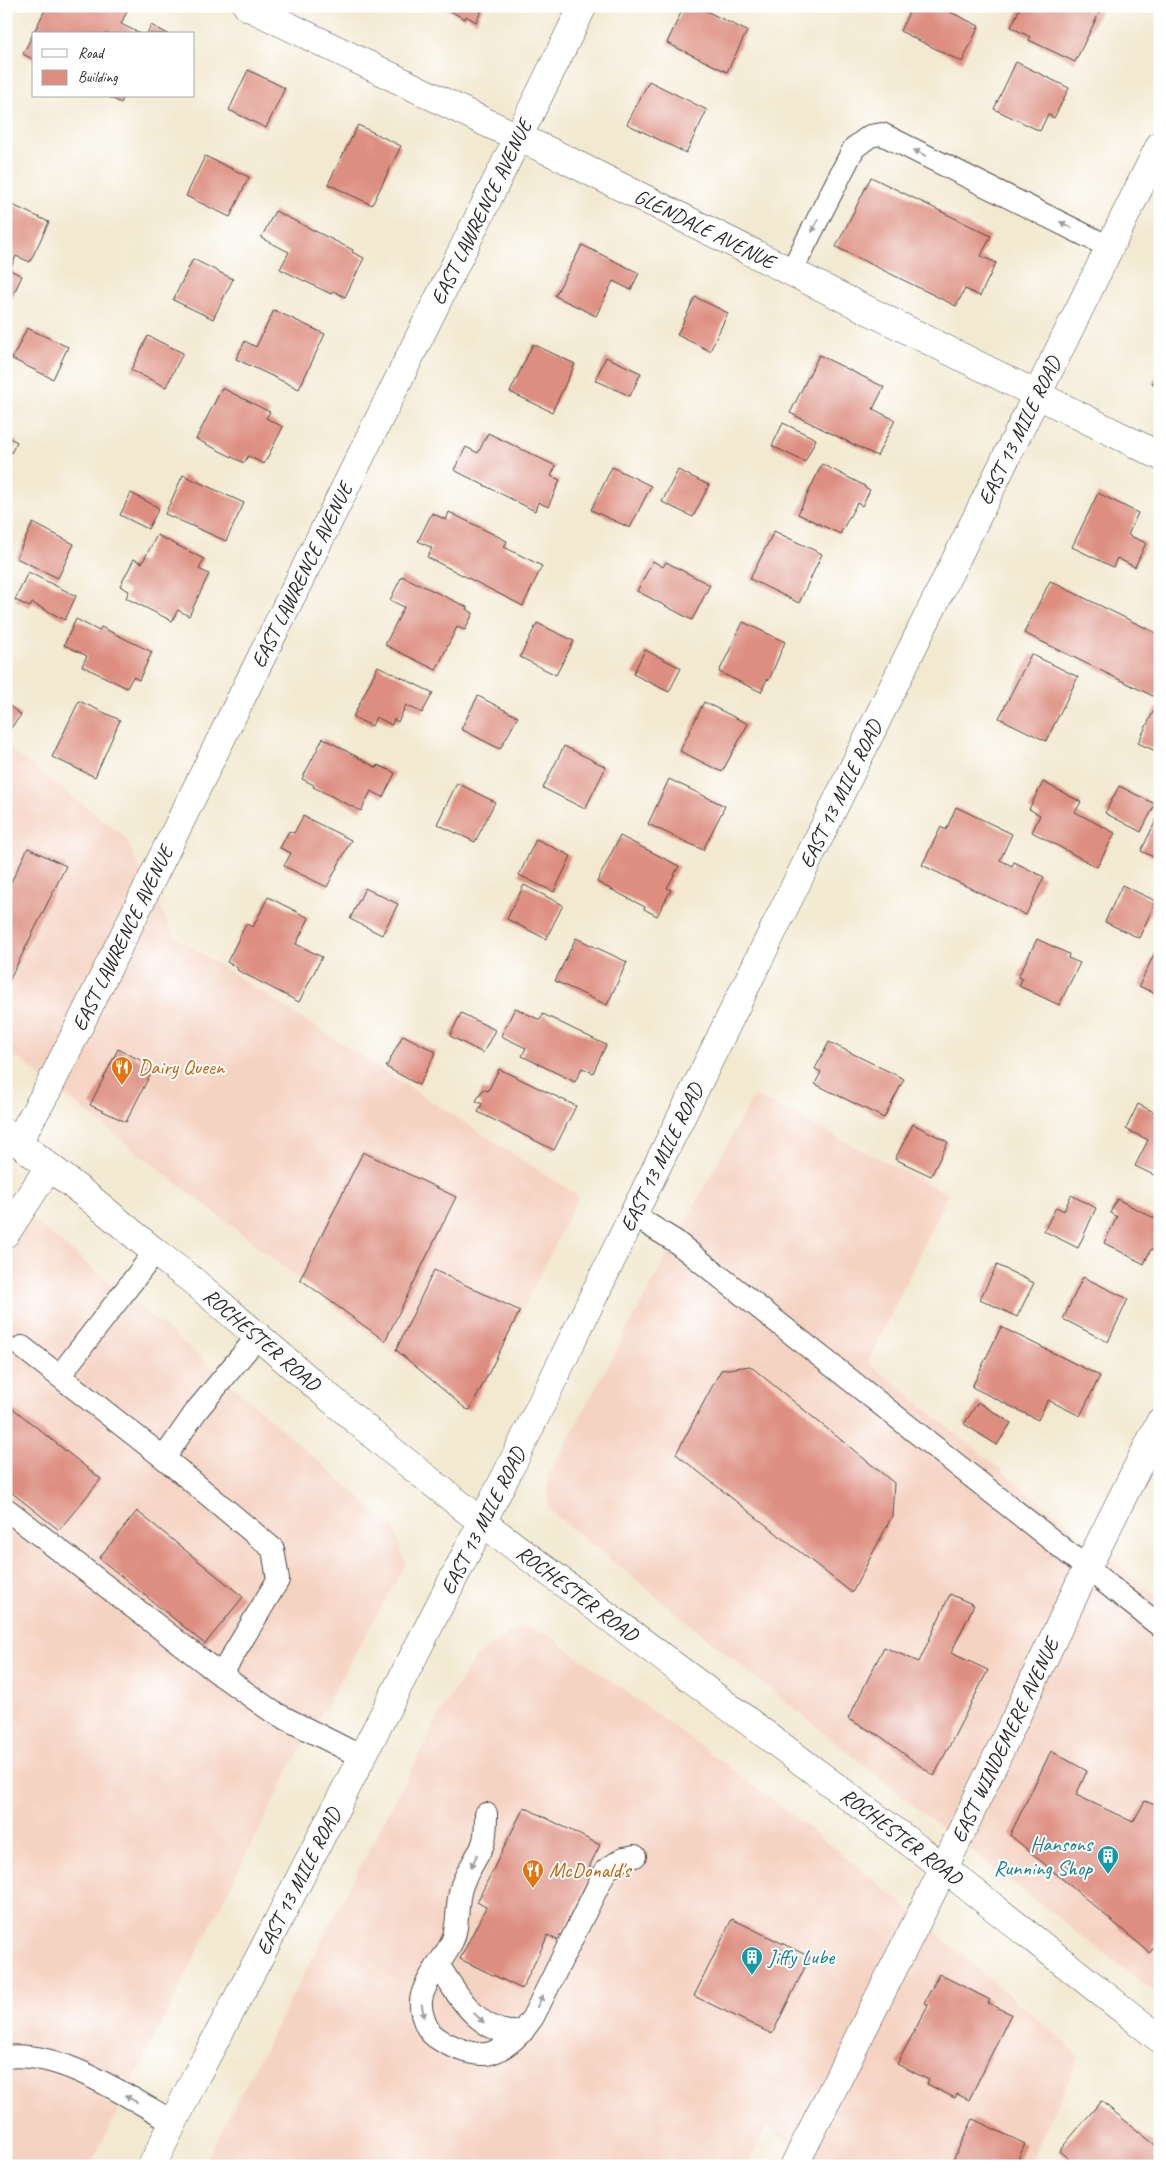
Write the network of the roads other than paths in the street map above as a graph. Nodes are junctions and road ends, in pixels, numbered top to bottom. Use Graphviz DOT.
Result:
graph roads {
  1 [pos="247,6"];
  2 [pos="583,6"];
  3 [pos="519,137"];
  4 [pos="1160,145"];
  5 [pos="1109,248"];
  6 [pos="791,272"];
  7 [pos="1038,394"];
  8 [pos="1160,456"];
  9 [pos="12,1137"];
  10 [pos="49,1167"];
  11 [pos="632,1215"];
  12 [pos="6,1233"];
  13 [pos="155,1252"];
  14 [pos="258,1336"];
  15 [pos="22,1347"];
  16 [pos="60,1376"];
  17 [pos="1160,1422"];
  18 [pos="164,1458"];
  19 [pos="6,1509"];
  20 [pos="482,1522"];
  21 [pos="1087,1568"];
  22 [pos="1160,1626"];
  23 [pos="221,1675"];
  24 [pos="362,1757"];
  25 [pos="486,1814"];
  26 [pos="636,1856"];
  27 [pos="944,1868"];
  28 [pos="439,1966"];
  29 [pos="523,2031"];
  30 [pos="1160,2039"];
  31 [pos="6,2057"];
  32 [pos="174,2122"];
  33 [pos="152,2166"];
  34 [pos="794,2166"];
  1 -- 3 [label="main road, GLENDALE AVENUE"];
  2 -- 3 [label="main road, EAST LAWRENCE AVENUE"];
  3 -- 6 [label="main road, GLENDALE AVENUE"];
  3 -- 9 [label="main road, EAST LAWRENCE AVENUE"];
  4 -- 5 [label="main road, EAST 13 MILE ROAD"];
  5 -- 6 [label="lane, one-way"];
  5 -- 7 [label="main road, EAST 13 MILE ROAD"];
  6 -- 7 [label="main road, GLENDALE AVENUE"];
  7 -- 8 [label="main road, GLENDALE AVENUE"];
  7 -- 11 [label="main road, EAST 13 MILE ROAD"];
  9 -- 10 [label="main road, ROCHESTER ROAD"];
  10 -- 12 [label="main road"];
  10 -- 13 [label="main road, ROCHESTER ROAD"];
  11 -- 20 [label="main road, EAST 13 MILE ROAD"];
  11 -- 21 [label="lane"];
  13 -- 14 [label="main road, ROCHESTER ROAD"];
  13 -- 16 [label="lane"];
  14 -- 18 [label="lane"];
  14 -- 20 [label="main road, ROCHESTER ROAD"];
  15 -- 16 [label="lane"];
  16 -- 18 [label="lane"];
  17 -- 21 [label="main road, EAST WINDEMERE AVENUE"];
  18 -- 23 [label="lane"];
  19 -- 23 [label="lane"];
  20 -- 24 [label="main road, EAST 13 MILE ROAD"];
  20 -- 27 [label="main road, ROCHESTER ROAD"];
  21 -- 22 [label="lane"];
  21 -- 27 [label="main road, EAST WINDEMERE AVENUE"];
  23 -- 24 [label="lane"];
  24 -- 32 [label="main road, EAST 13 MILE ROAD"];
  25 -- 28 [label="lane, one-way"];
  29 -- 26 [label="lane, one-way"];
  27 -- 30 [label="main road, ROCHESTER ROAD"];
  27 -- 34 [label="main road, EAST WINDEMERE AVENUE"];
  28 -- 29 [label="lane, one-way"];
  28 -- 29 [label="lane, one-way"];
  32 -- 31 [label="lane, one-way"];
  32 -- 33 [label="main road, EAST 13 MILE ROAD"];
}
